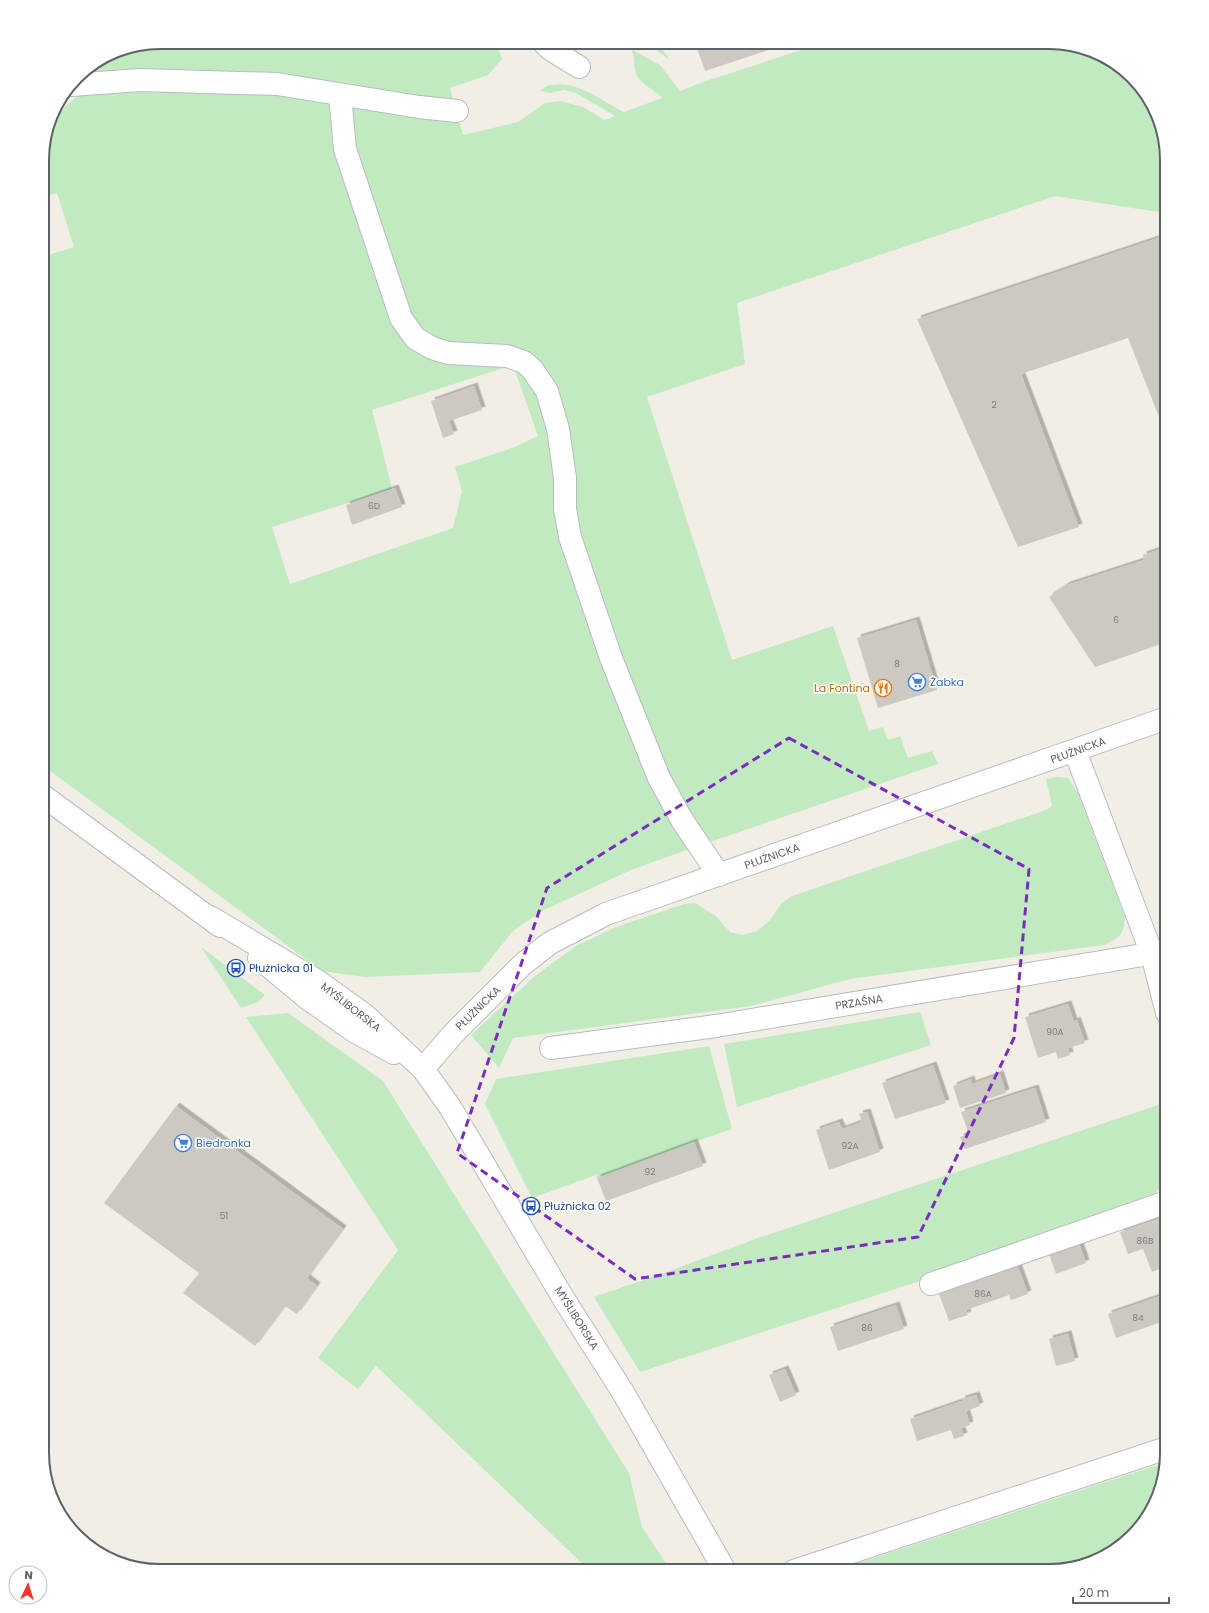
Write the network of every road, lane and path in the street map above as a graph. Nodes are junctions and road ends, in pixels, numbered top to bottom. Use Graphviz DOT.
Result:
graph roads {
  1 [pos="550,49"];
  2 [pos="579,67"];
  3 [pos="80,84"];
  4 [pos="340,95"];
  5 [pos="457,111"];
  6 [pos="1160,721"];
  7 [pos="1075,751"];
  8 [pos="49,800"];
  9 [pos="719,875"];
  10 [pos="1160,952"];
  11 [pos="551,1048"];
  12 [pos="423,1069"];
  13 [pos="1160,1204"];
  14 [pos="931,1284"];
  15 [pos="1160,1450"];
  16 [pos="721,1564"];
  17 [pos="815,1564"];
  1 -- 2 [label="street"];
  3 -- 4 [label="street"];
  4 -- 5 [label="street"];
  4 -- 9 [label="street"];
  6 -- 7 [label="street, PŁUŻNICKA"];
  7 -- 9 [label="street, PŁUŻNICKA"];
  7 -- 10 [label="street"];
  8 -- 12 [label="street, MYŚLIBORSKA"];
  9 -- 12 [label="street, PŁUŻNICKA"];
  10 -- 11 [label="street, PRZAŚNA"];
  12 -- 16 [label="street, MYŚLIBORSKA"];
  13 -- 14 [label="street"];
  15 -- 17 [label="street"];
}
